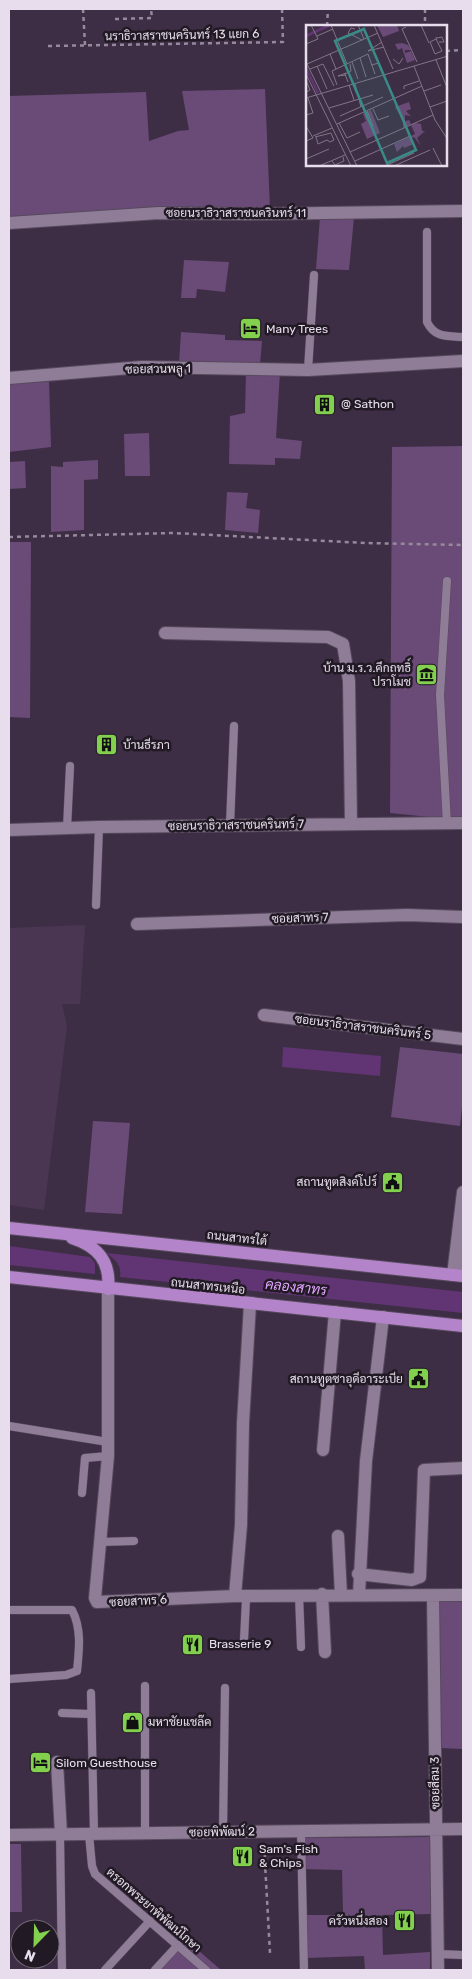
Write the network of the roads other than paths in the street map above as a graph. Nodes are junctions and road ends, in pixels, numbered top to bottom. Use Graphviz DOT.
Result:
graph roads {
  1 [pos="463,211"];
  2 [pos="9,223"];
  3 [pos="427,232"];
  4 [pos="314,275"];
  5 [pos="463,337"];
  6 [pos="463,361"];
  7 [pos="308,370"];
  8 [pos="9,378"];
  9 [pos="447,581"];
  10 [pos="165,633"];
  11 [pos="234,726"];
  12 [pos="70,766"];
  13 [pos="351,824"];
  14 [pos="447,824"];
  15 [pos="463,824"];
  16 [pos="230,826"];
  17 [pos="99,827"];
  18 [pos="67,828"];
  19 [pos="9,830"];
  20 [pos="96,905"];
  21 [pos="463,917"];
  22 [pos="137,924"];
  23 [pos="264,1015"];
  24 [pos="463,1039"];
  25 [pos="463,1192"];
  26 [pos="9,1228"];
  27 [pos="56,1233"];
  28 [pos="463,1250"];
  29 [pos="459,1276"];
  30 [pos="9,1277"];
  31 [pos="108,1288"];
  32 [pos="250,1304"];
  33 [pos="335,1312"];
  34 [pos="383,1317"];
  35 [pos="463,1326"];
  36 [pos="9,1426"];
  37 [pos="108,1442"];
  38 [pos="323,1450"];
  39 [pos="108,1456"];
  40 [pos="463,1468"];
  41 [pos="82,1493"];
  42 [pos="338,1536"];
  43 [pos="134,1541"];
  44 [pos="100,1542"];
  45 [pos="358,1574"];
  46 [pos="322,1594"];
  47 [pos="299,1595"];
  48 [pos="341,1595"];
  49 [pos="359,1595"];
  50 [pos="463,1595"];
  51 [pos="239,1596"];
  52 [pos="433,1596"];
  53 [pos="9,1610"];
  54 [pos="244,1640"];
  55 [pos="301,1647"];
  56 [pos="325,1652"];
  57 [pos="9,1679"];
  58 [pos="145,1686"];
  59 [pos="225,1688"];
  60 [pos="91,1693"];
  61 [pos="62,1713"];
  62 [pos="90,1714"];
  63 [pos="56,1762"];
  64 [pos="436,1829"];
  65 [pos="463,1829"];
  66 [pos="301,1831"];
  67 [pos="223,1832"];
  68 [pos="145,1833"];
  69 [pos="60,1834"];
  70 [pos="92,1834"];
  71 [pos="9,1835"];
  72 [pos="150,1921"];
  73 [pos="178,1946"];
  74 [pos="438,1954"];
  75 [pos="463,1955"];
  76 [pos="62,1970"];
  77 [pos="105,1970"];
  78 [pos="156,1970"];
  79 [pos="206,1970"];
  80 [pos="304,1970"];
  81 [pos="438,1970"];
  1 -- 2 [label="street, ซอยนราธิวาสราชนครินทร์ 11"];
  3 -- 5 [label="lane"];
  4 -- 7 [label="lane"];
  6 -- 7 [label="street, ซอยสวนพลู 1"];
  7 -- 8 [label="street, ซอยสวนพลู 1"];
  9 -- 14 [label="lane"];
  10 -- 13 [label="street"];
  11 -- 16 [label="lane"];
  12 -- 18 [label="lane"];
  13 -- 14 [label="street, ซอยนราธิวาสราชนครินทร์ 7"];
  13 -- 16 [label="street, ซอยนราธิวาสราชนครินทร์ 7"];
  14 -- 15 [label="street, ซอยนราธิวาสราชนครินทร์ 7"];
  16 -- 17 [label="street, ซอยนราธิวาสราชนครินทร์ 7"];
  17 -- 18 [label="street, ซอยนราธิวาสราชนครินทร์ 7"];
  17 -- 20 [label="lane"];
  18 -- 19 [label="street, ซอยนราธิวาสราชนครินทร์ 7"];
  21 -- 22 [label="street, ซอยสาทร 7"];
  23 -- 24 [label="street, ซอยนราธิวาสราชนครินทร์ 5"];
  25 -- 29 [label="street"];
  26 -- 27 [label="main road, ถนนสาทรใต้"];
  27 -- 29 [label="main road, ถนนสาทรใต้"];
  27 -- 31 [label="main road"];
  28 -- 29 [label="lane"];
  30 -- 31 [label="main road, ถนนสาทรเหนือ"];
  31 -- 32 [label="main road, ถนนสาทรเหนือ"];
  31 -- 37 [label="street, ซอยสาทร 6"];
  32 -- 33 [label="main road, ถนนสาทรเหนือ"];
  32 -- 51 [label="street"];
  33 -- 34 [label="main road, ถนนสาทรเหนือ"];
  33 -- 38 [label="street"];
  34 -- 35 [label="main road, ถนนสาทรเหนือ"];
  34 -- 45 [label="street"];
  36 -- 37 [label="lane"];
  37 -- 39 [label="street, ซอยสาทร 6"];
  39 -- 41 [label="lane"];
  39 -- 44 [label="street, ซอยสาทร 6"];
  40 -- 45 [label="street"];
  42 -- 48 [label="street"];
  43 -- 44 [label="lane"];
  44 -- 51 [label="street, ซอยสาทร 6"];
  45 -- 49 [label="street"];
  46 -- 47 [label="street, ซอยสาทร 6"];
  46 -- 48 [label="street, ซอยสาทร 6"];
  46 -- 56 [label="street"];
  47 -- 51 [label="street, ซอยสาทร 6"];
  47 -- 55 [label="lane"];
  48 -- 49 [label="street, ซอยสาทร 6"];
  49 -- 52 [label="street, ซอยสาทร 6"];
  50 -- 52 [label="street, ซอยสาทร 6"];
  51 -- 54 [label="lane"];
  52 -- 64 [label="street, ซอยสีลม 3"];
  53 -- 57 [label="lane"];
  58 -- 68 [label="lane"];
  59 -- 67 [label="lane"];
  60 -- 62 [label="lane, ตรอกพระยาพิพัฒน์โกษา"];
  61 -- 62 [label="lane"];
  62 -- 70 [label="lane, ตรอกพระยาพิพัฒน์โกษา"];
  63 -- 69 [label="street"];
  64 -- 65 [label="street, ซอยพิพัฒน์ 2"];
  64 -- 66 [label="street, ซอยพิพัฒน์ 2"];
  64 -- 74 [label="street, ซอยสีลม 3"];
  66 -- 67 [label="street, ซอยพิพัฒน์ 2"];
  66 -- 80 [label="lane"];
  67 -- 68 [label="street, ซอยพิพัฒน์ 2"];
  68 -- 70 [label="street, ซอยพิพัฒน์ 2"];
  69 -- 70 [label="street, ซอยพิพัฒน์ 2"];
  69 -- 71 [label="street, ซอยพิพัฒน์ 2"];
  69 -- 76 [label="lane"];
  70 -- 72 [label="lane, ตรอกพระยาพิพัฒน์โกษา"];
  72 -- 73 [label="lane, ตรอกพระยาพิพัฒน์โกษา"];
  72 -- 77 [label="lane"];
  73 -- 78 [label="lane"];
  73 -- 79 [label="lane, ตรอกพระยาพิพัฒน์โกษา"];
  74 -- 75 [label="lane"];
  74 -- 81 [label="street, ซอยสีลม 3"];
}
